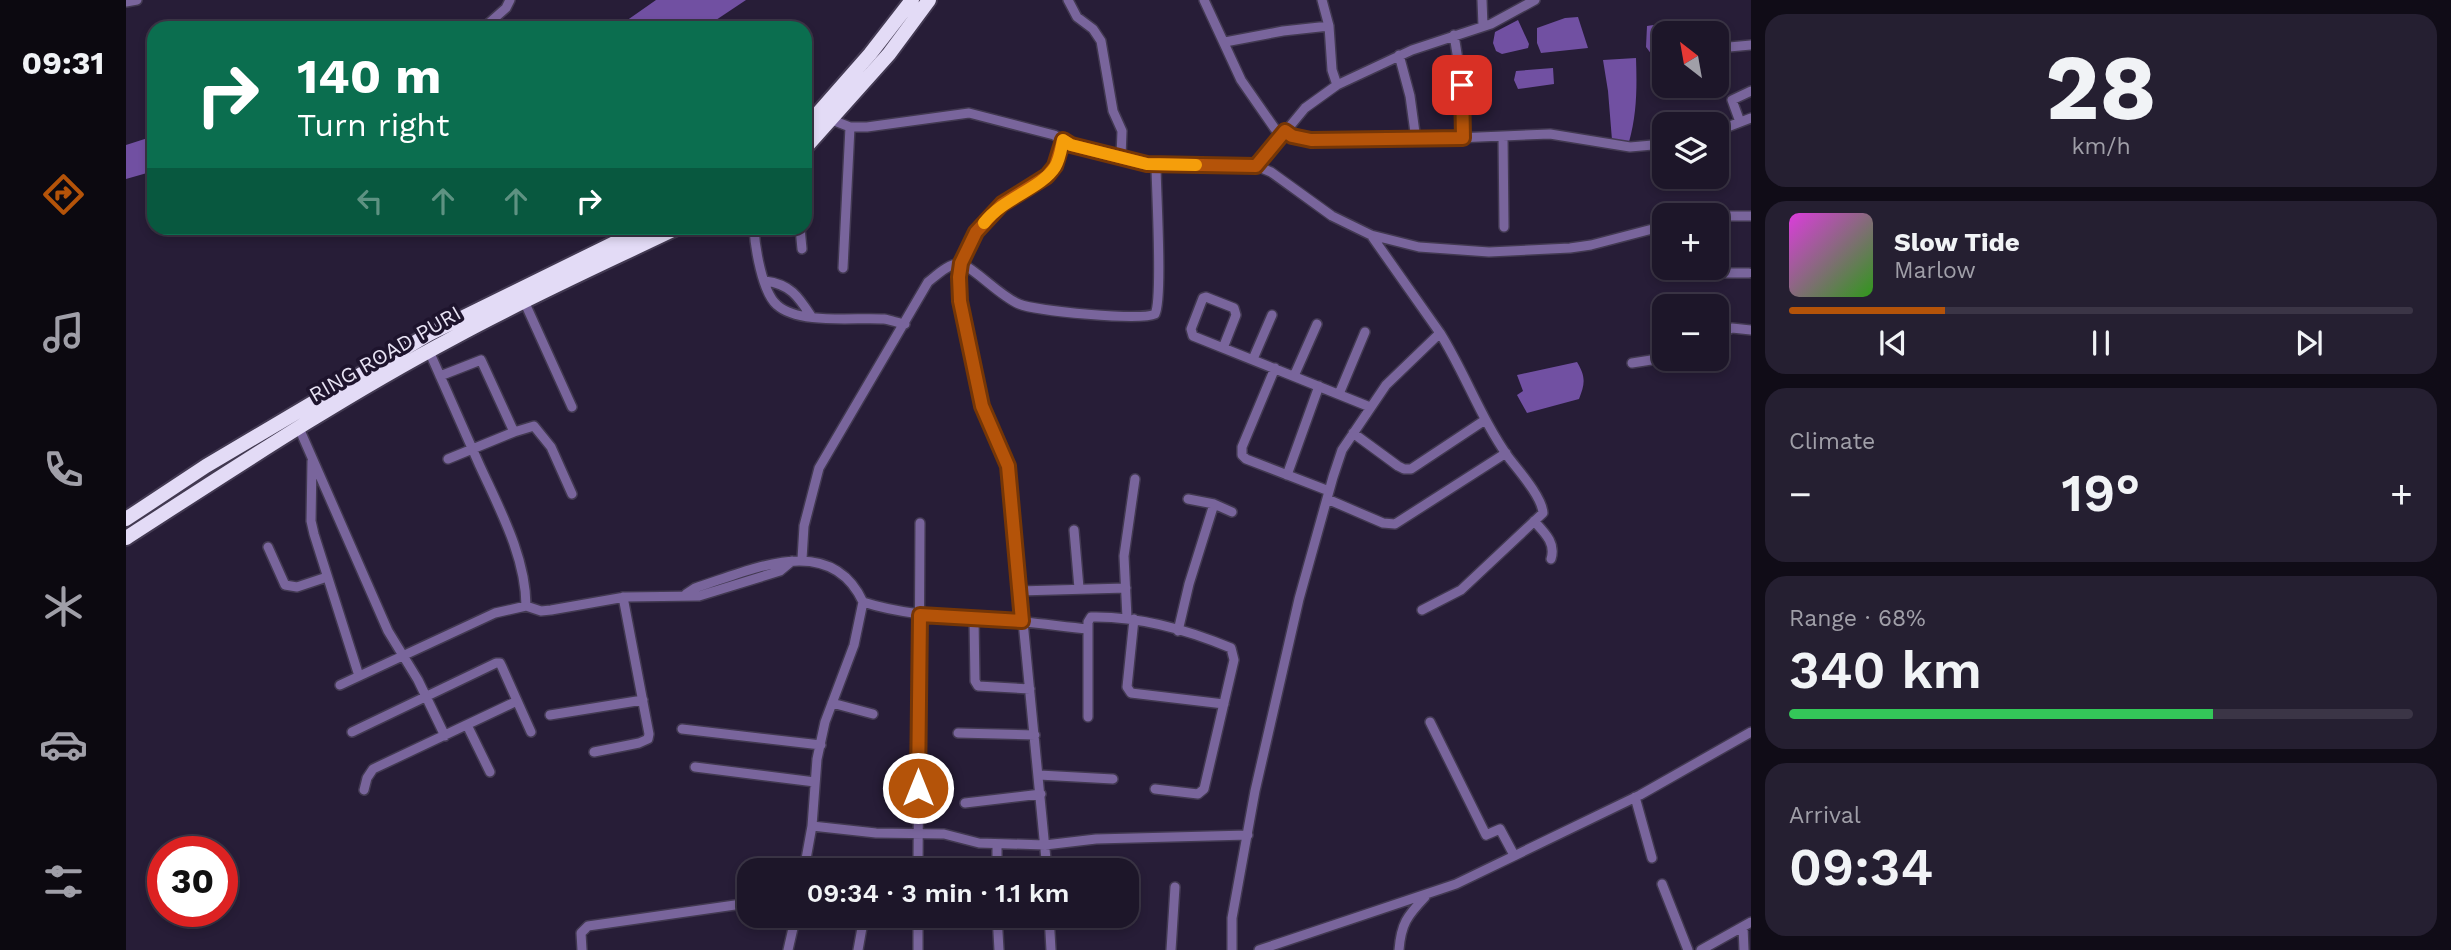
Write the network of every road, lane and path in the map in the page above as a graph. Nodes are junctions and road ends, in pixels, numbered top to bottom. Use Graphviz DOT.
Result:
graph roads {
  1 [pos="137,0"];
  2 [pos="510,0"];
  3 [pos="912,0"];
  4 [pos="929,0"];
  5 [pos="1068,0"];
  6 [pos="1205,0"];
  7 [pos="1322,0"];
  8 [pos="1482,0"];
  9 [pos="1535,0"];
  10 [pos="126,2"];
  11 [pos="491,21"];
  12 [pos="1329,26"];
  13 [pos="1483,26"];
  14 [pos="1454,35"];
  15 [pos="1225,42"];
  16 [pos="1751,44"];
  17 [pos="1729,47"];
  18 [pos="1399,55"];
  19 [pos="1337,85"];
  20 [pos="1751,91"];
  21 [pos="1751,118"];
  22 [pos="812,120"];
  23 [pos="832,120"];
  24 [pos="1740,122"];
  25 [pos="1729,126"];
  26 [pos="850,127"];
  27 [pos="1283,134"];
  28 [pos="1503,136"];
  29 [pos="1463,138"];
  30 [pos="1063,140"];
  31 [pos="1416,140"];
  32 [pos="812,141"];
  33 [pos="1652,145"];
  34 [pos="1121,157"];
  35 [pos="1156,164"];
  36 [pos="1256,166"];
  37 [pos="1729,216"];
  38 [pos="1751,216"];
  39 [pos="1504,227"];
  40 [pos="1652,229"];
  41 [pos="631,235"];
  42 [pos="662,235"];
  43 [pos="755,235"];
  44 [pos="801,235"];
  45 [pos="1371,235"];
  46 [pos="802,249"];
  47 [pos="961,263"];
  48 [pos="842,268"];
  49 [pos="1729,273"];
  50 [pos="1749,274"];
  51 [pos="765,281"];
  52 [pos="524,301"];
  53 [pos="1272,315"];
  54 [pos="811,316"];
  55 [pos="905,324"];
  56 [pos="1317,324"];
  57 [pos="1729,329"];
  58 [pos="1751,330"];
  59 [pos="1365,332"];
  60 [pos="1440,333"];
  61 [pos="1223,348"];
  62 [pos="429,351"];
  63 [pos="1253,359"];
  64 [pos="1652,360"];
  65 [pos="1632,363"];
  66 [pos="1275,369"];
  67 [pos="440,376"];
  68 [pos="1294,376"];
  69 [pos="1319,386"];
  70 [pos="1339,394"];
  71 [pos="572,407"];
  72 [pos="1370,407"];
  73 [pos="1485,420"];
  74 [pos="299,428"];
  75 [pos="514,432"];
  76 [pos="1353,433"];
  77 [pos="472,449"];
  78 [pos="1506,453"];
  79 [pos="313,458"];
  80 [pos="448,459"];
  81 [pos="1287,475"];
  82 [pos="1135,479"];
  83 [pos="572,494"];
  84 [pos="1328,495"];
  85 [pos="1188,499"];
  86 [pos="1214,504"];
  87 [pos="1232,512"];
  88 [pos="126,519"];
  89 [pos="1534,521"];
  90 [pos="920,523"];
  91 [pos="1074,530"];
  92 [pos="126,538"];
  93 [pos="268,547"];
  94 [pos="1550,559"];
  95 [pos="797,560"];
  96 [pos="327,577"];
  97 [pos="1079,588"];
  98 [pos="1126,588"];
  99 [pos="1018,591"];
  100 [pos="622,597"];
  101 [pos="863,602"];
  102 [pos="526,606"];
  103 [pos="1422,610"];
  104 [pos="920,615"];
  105 [pos="974,619"];
  106 [pos="1130,619"];
  107 [pos="1022,621"];
  108 [pos="1088,629"];
  109 [pos="1178,631"];
  110 [pos="402,655"];
  111 [pos="359,676"];
  112 [pos="340,685"];
  113 [pos="1030,690"];
  114 [pos="426,696"];
  115 [pos="642,700"];
  116 [pos="517,701"];
  117 [pos="832,703"];
  118 [pos="1224,705"];
  119 [pos="873,714"];
  120 [pos="550,715"];
  121 [pos="1088,717"];
  122 [pos="1430,722"];
  123 [pos="467,725"];
  124 [pos="682,729"];
  125 [pos="352,732"];
  126 [pos="531,732"];
  127 [pos="1751,732"];
  128 [pos="958,733"];
  129 [pos="1035,735"];
  130 [pos="445,736"];
  131 [pos="821,745"];
  132 [pos="594,752"];
  133 [pos="695,767"];
  134 [pos="490,772"];
  135 [pos="1039,775"];
  136 [pos="1113,779"];
  137 [pos="816,782"];
  138 [pos="1155,789"];
  139 [pos="364,790"];
  140 [pos="1041,794"];
  141 [pos="1635,797"];
  142 [pos="965,803"];
  143 [pos="812,826"];
  144 [pos="918,835"];
  145 [pos="1248,835"];
  146 [pos="997,844"];
  147 [pos="1045,845"];
  148 [pos="1514,855"];
  149 [pos="806,858"];
  150 [pos="918,858"];
  151 [pos="997,858"];
  152 [pos="1046,858"];
  153 [pos="1653,858"];
  154 [pos="1662,884"];
  155 [pos="1175,887"];
  156 [pos="1425,896"];
  157 [pos="737,905"];
  158 [pos="1747,925"];
  159 [pos="793,928"];
  160 [pos="860,928"];
  161 [pos="918,928"];
  162 [pos="998,928"];
  163 [pos="1050,928"];
  164 [pos="582,950"];
  165 [pos="788,950"];
  166 [pos="858,950"];
  167 [pos="918,950"];
  168 [pos="999,950"];
  169 [pos="1051,950"];
  170 [pos="1171,950"];
  171 [pos="1232,950"];
  172 [pos="1259,950"];
  173 [pos="1399,950"];
  174 [pos="1688,950"];
  175 [pos="1701,950"];
  176 [pos="1744,950"];
  1 -- 10 [label="street"];
  2 -- 11 [label="street"];
  3 -- 22 [label="highway"];
  4 -- 23 [label="highway"];
  5 -- 34 [label="street"];
  6 -- 15 [label="street"];
  7 -- 12 [label="street"];
  8 -- 13 [label="street"];
  9 -- 13 [label="street"];
  12 -- 15 [label="street"];
  12 -- 19 [label="street"];
  13 -- 14 [label="street"];
  14 -- 18 [label="street"];
  14 -- 29 [label="street"];
  15 -- 27 [label="street"];
  16 -- 17 [label="street"];
  18 -- 19 [label="street"];
  18 -- 31 [label="street"];
  19 -- 27 [label="street"];
  20 -- 24 [label="street"];
  21 -- 24 [label="street"];
  23 -- 26 [label="street"];
  23 -- 32 [label="highway"];
  24 -- 25 [label="street"];
  26 -- 30 [label="street"];
  26 -- 48 [label="street"];
  27 -- 31 [label="street"];
  27 -- 36 [label="street"];
  28 -- 29 [label="street"];
  28 -- 33 [label="street"];
  28 -- 39 [label="street"];
  29 -- 31 [label="street"];
  30 -- 34 [label="street"];
  30 -- 47 [label="street"];
  34 -- 35 [label="street"];
  35 -- 36 [label="street"];
  35 -- 47 [label="street"];
  36 -- 45 [label="street"];
  37 -- 38 [label="street"];
  40 -- 45 [label="street"];
  41 -- 88 [label="highway, RING ROAD PURI"];
  42 -- 52 [label="highway, RING ROAD PURI"];
  43 -- 51 [label="street"];
  44 -- 46 [label="street"];
  45 -- 60 [label="street"];
  47 -- 55 [label="street"];
  47 -- 99 [label="street"];
  49 -- 50 [label="street"];
  51 -- 54 [label="street"];
  51 -- 54 [label="street"];
  52 -- 62 [label="highway, RING ROAD PURI"];
  52 -- 71 [label="street"];
  53 -- 63 [label="street"];
  54 -- 55 [label="street"];
  55 -- 95 [label="street"];
  56 -- 68 [label="street"];
  57 -- 58 [label="street"];
  59 -- 70 [label="street"];
  60 -- 72 [label="street"];
  60 -- 73 [label="street"];
  61 -- 61 [label="street"];
  61 -- 63 [label="street"];
  62 -- 67 [label="street"];
  62 -- 74 [label="highway, RING ROAD PURI"];
  63 -- 66 [label="street"];
  64 -- 65 [label="street"];
  66 -- 68 [label="street"];
  66 -- 81 [label="street"];
  67 -- 75 [label="street"];
  67 -- 77 [label="street"];
  68 -- 69 [label="street"];
  69 -- 70 [label="street"];
  69 -- 81 [label="street"];
  70 -- 72 [label="street"];
  72 -- 76 [label="street"];
  73 -- 76 [label="street"];
  73 -- 78 [label="street"];
  74 -- 79 [label="street"];
  74 -- 92 [label="highway, RING ROAD PURI"];
  75 -- 77 [label="street"];
  75 -- 83 [label="street"];
  76 -- 84 [label="street"];
  77 -- 80 [label="street"];
  77 -- 102 [label="street"];
  78 -- 84 [label="street"];
  78 -- 89 [label="street"];
  79 -- 96 [label="street"];
  79 -- 110 [label="street"];
  81 -- 84 [label="street"];
  82 -- 98 [label="street"];
  84 -- 145 [label="street"];
  85 -- 86 [label="street"];
  86 -- 87 [label="street"];
  86 -- 109 [label="street"];
  89 -- 94 [label="street"];
  89 -- 103 [label="street"];
  90 -- 104 [label="street"];
  91 -- 97 [label="street"];
  93 -- 96 [label="street"];
  95 -- 100 [label="street"];
  95 -- 101 [label="street"];
  96 -- 111 [label="street"];
  97 -- 98 [label="street"];
  97 -- 99 [label="street"];
  98 -- 106 [label="street"];
  99 -- 107 [label="street"];
  100 -- 102 [label="street"];
  100 -- 115 [label="street"];
  101 -- 104 [label="street"];
  101 -- 117 [label="street"];
  102 -- 110 [label="street"];
  104 -- 105 [label="street"];
  104 -- 144 [label="street"];
  105 -- 107 [label="street"];
  105 -- 113 [label="street"];
  106 -- 108 [label="street"];
  106 -- 109 [label="street"];
  106 -- 118 [label="street"];
  107 -- 108 [label="street"];
  107 -- 113 [label="street"];
  108 -- 121 [label="street"];
  109 -- 118 [label="street"];
  110 -- 111 [label="street"];
  110 -- 114 [label="street"];
  111 -- 112 [label="street"];
  113 -- 129 [label="street"];
  114 -- 116 [label="street"];
  114 -- 125 [label="street"];
  114 -- 130 [label="street"];
  115 -- 120 [label="street"];
  115 -- 132 [label="street"];
  116 -- 123 [label="street"];
  116 -- 126 [label="street"];
  117 -- 119 [label="street"];
  117 -- 131 [label="street"];
  118 -- 138 [label="street"];
  122 -- 148 [label="street"];
  123 -- 130 [label="street"];
  123 -- 134 [label="street"];
  124 -- 131 [label="street"];
  127 -- 141 [label="street"];
  128 -- 129 [label="street"];
  129 -- 135 [label="street"];
  130 -- 139 [label="street"];
  131 -- 137 [label="street"];
  133 -- 137 [label="street"];
  135 -- 136 [label="street"];
  135 -- 140 [label="street"];
  137 -- 143 [label="street"];
  140 -- 142 [label="street"];
  140 -- 147 [label="street"];
  141 -- 148 [label="street"];
  141 -- 153 [label="street"];
  143 -- 144 [label="street"];
  143 -- 149 [label="street"];
  144 -- 146 [label="street"];
  144 -- 150 [label="street"];
  145 -- 147 [label="street"];
  145 -- 171 [label="street"];
  146 -- 147 [label="street"];
  146 -- 151 [label="street"];
  147 -- 152 [label="street"];
  148 -- 156 [label="street"];
  154 -- 174 [label="street"];
  155 -- 170 [label="street"];
  156 -- 172 [label="street"];
  156 -- 173 [label="street"];
  157 -- 164 [label="street"];
  158 -- 175 [label="street"];
  158 -- 176 [label="street"];
  159 -- 165 [label="street"];
  160 -- 166 [label="street"];
  161 -- 167 [label="street"];
  162 -- 168 [label="street"];
  163 -- 169 [label="street"];
}
